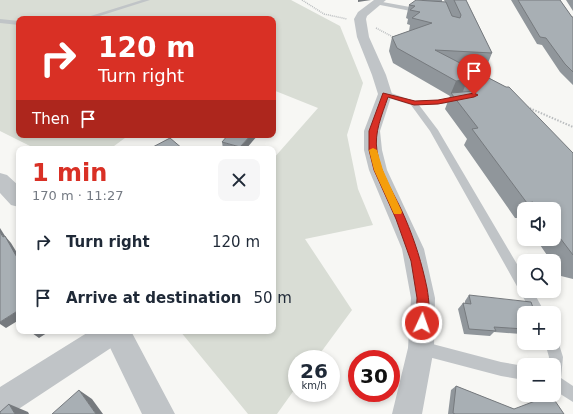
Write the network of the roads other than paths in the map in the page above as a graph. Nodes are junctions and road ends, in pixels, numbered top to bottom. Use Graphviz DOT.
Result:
graph roads {
  1 [pos="147,0"];
  2 [pos="379,2"];
  3 [pos="424,12"];
  4 [pos="94,16"];
  5 [pos="0,21"];
  6 [pos="16,23"];
  7 [pos="385,94"];
  8 [pos="467,96"];
  9 [pos="414,103"];
  10 [pos="0,180"];
  11 [pos="16,196"];
  12 [pos="517,275"];
  13 [pos="110,334"];
  14 [pos="117,334"];
  15 [pos="420,348"];
  16 [pos="517,372"];
  17 [pos="561,385"];
  18 [pos="573,395"];
  19 [pos="0,404"];
  20 [pos="159,414"];
  21 [pos="407,414"];
  1 -- 4 [label="lane"];
  2 -- 3 [label="lane"];
  2 -- 7 [label="street"];
  5 -- 6 [label="lane"];
  7 -- 9 [label="lane"];
  7 -- 15 [label="street"];
  8 -- 9 [label="lane"];
  9 -- 12 [label="lane"];
  10 -- 11 [label="street"];
  13 -- 19 [label="street"];
  14 -- 20 [label="street"];
  15 -- 16 [label="lane"];
  15 -- 21 [label="street"];
  17 -- 18 [label="lane"];
}
